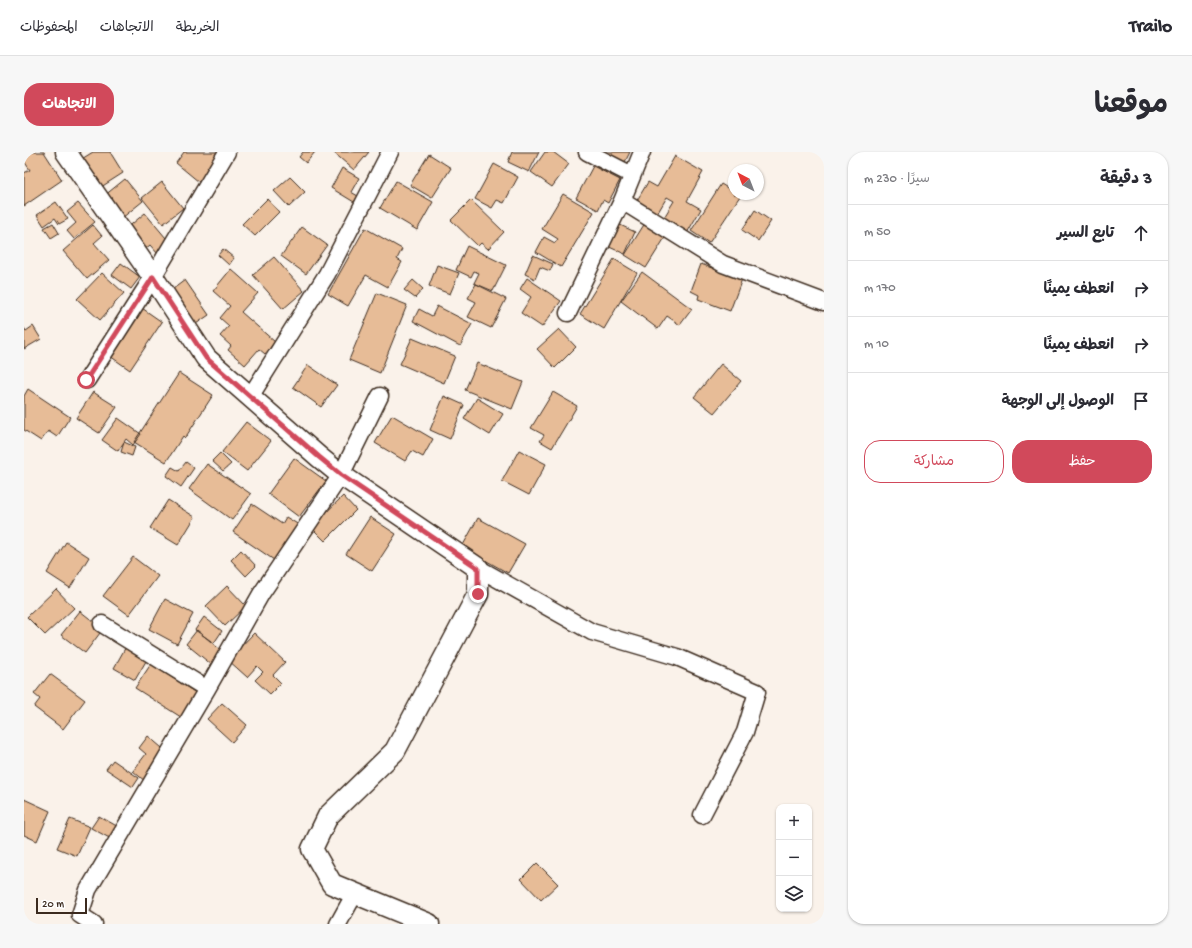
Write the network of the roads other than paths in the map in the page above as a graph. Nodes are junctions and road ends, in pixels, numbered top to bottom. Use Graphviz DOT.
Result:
graph roads {
  1 [pos="66,152"];
  2 [pos="227,152"];
  3 [pos="390,152"];
  4 [pos="587,152"];
  5 [pos="642,152"];
  6 [pos="632,175"];
  7 [pos="622,201"];
  8 [pos="153,277"];
  9 [pos="824,302"];
  10 [pos="568,313"];
  11 [pos="86,380"];
  12 [pos="380,396"];
  13 [pos="250,397"];
  14 [pos="341,475"];
  15 [pos="478,568"];
  16 [pos="102,624"];
  17 [pos="207,689"];
  18 [pos="702,815"];
  19 [pos="355,893"];
  20 [pos="94,924"];
  21 [pos="338,924"];
  22 [pos="427,924"];
  1 -- 8 [label="street"];
  2 -- 8 [label="street"];
  3 -- 13 [label="street"];
  4 -- 6 [label="street"];
  5 -- 6 [label="street"];
  6 -- 7 [label="street"];
  7 -- 9 [label="street"];
  7 -- 10 [label="street"];
  8 -- 11 [label="street"];
  8 -- 13 [label="street"];
  12 -- 14 [label="street"];
  13 -- 14 [label="street"];
  14 -- 15 [label="street"];
  14 -- 17 [label="street"];
  15 -- 18 [label="street"];
  15 -- 19 [label="street"];
  16 -- 17 [label="street"];
  17 -- 20 [label="street"];
  19 -- 21 [label="street"];
  19 -- 22 [label="street"];
}
